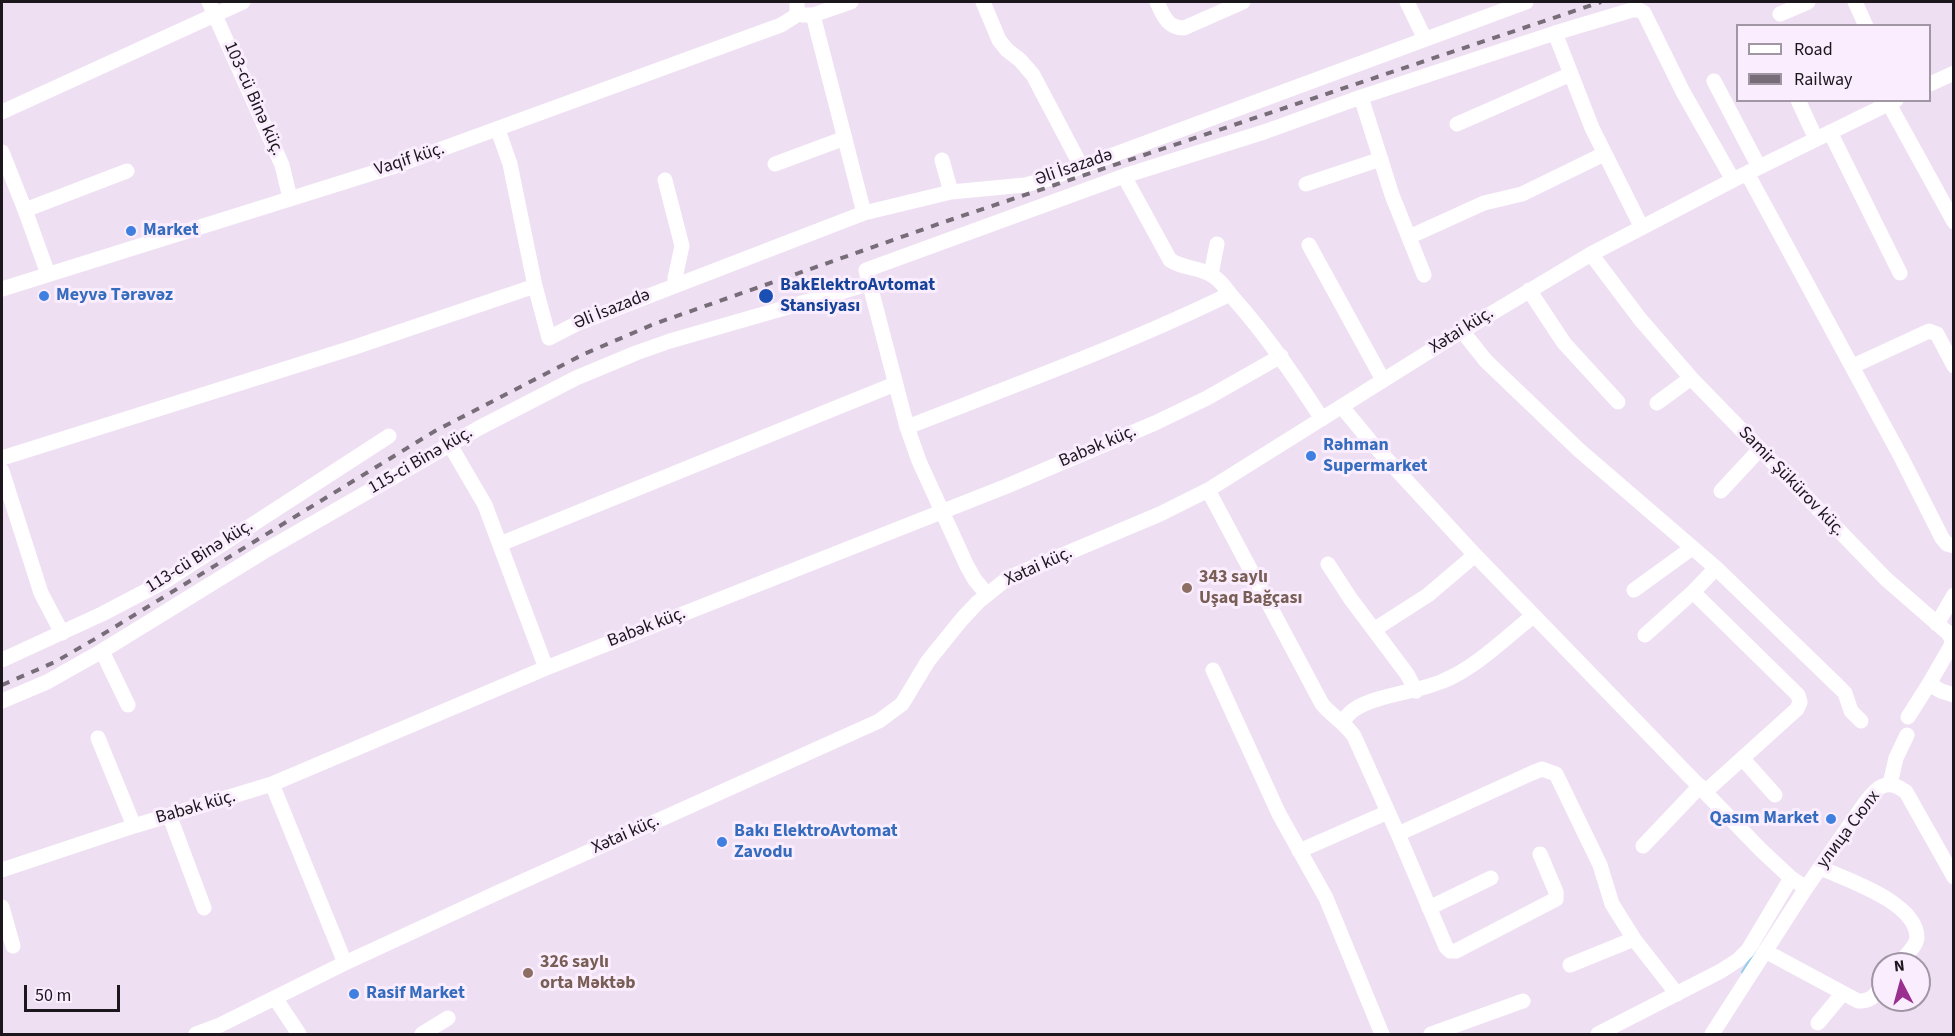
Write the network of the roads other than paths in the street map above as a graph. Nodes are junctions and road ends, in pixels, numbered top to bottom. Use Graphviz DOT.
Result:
graph roads {
  1 [pos="243,2"];
  2 [pos="851,2"];
  3 [pos="983,2"];
  4 [pos="1157,2"];
  5 [pos="1243,2"];
  6 [pos="1407,2"];
  7 [pos="1526,2"];
  8 [pos="1808,2"];
  9 [pos="1855,2"];
  10 [pos="1493,7"];
  11 [pos="212,8"];
  12 [pos="797,8"];
  13 [pos="1780,14"];
  14 [pos="813,15"];
  15 [pos="1865,24"];
  16 [pos="1555,33"];
  17 [pos="1425,39"];
  18 [pos="1953,73"];
  19 [pos="1571,74"];
  20 [pos="1714,81"];
  21 [pos="1931,83"];
  22 [pos="1361,97"];
  23 [pos="1799,102"];
  24 [pos="1893,102"];
  25 [pos="2,112"];
  26 [pos="1457,124"];
  27 [pos="498,130"];
  28 [pos="1823,135"];
  29 [pos="845,138"];
  30 [pos="2,152"];
  31 [pos="1604,154"];
  32 [pos="1381,159"];
  33 [pos="942,160"];
  34 [pos="775,164"];
  35 [pos="1081,166"];
  36 [pos="127,171"];
  37 [pos="1746,173"];
  38 [pos="1124,176"];
  39 [pos="665,180"];
  40 [pos="1306,184"];
  41 [pos="951,192"];
  42 [pos="291,198"];
  43 [pos="25,210"];
  44 [pos="864,213"];
  45 [pos="1953,222"];
  46 [pos="1641,226"];
  47 [pos="1409,237"];
  48 [pos="1217,244"];
  49 [pos="1309,245"];
  50 [pos="1591,254"];
  51 [pos="1900,273"];
  52 [pos="48,274"];
  53 [pos="1211,274"];
  54 [pos="1425,275"];
  55 [pos="676,284"];
  56 [pos="868,284"];
  57 [pos="535,286"];
  58 [pos="2,289"];
  59 [pos="1529,290"];
  60 [pos="1230,294"];
  61 [pos="1462,331"];
  62 [pos="1281,356"];
  63 [pos="1853,366"];
  64 [pos="1953,366"];
  65 [pos="1691,378"];
  66 [pos="1383,381"];
  67 [pos="895,384"];
  68 [pos="1618,402"];
  69 [pos="1657,403"];
  70 [pos="1342,407"];
  71 [pos="1322,419"];
  72 [pos="907,427"];
  73 [pos="389,436"];
  74 [pos="450,445"];
  75 [pos="1760,449"];
  76 [pos="2,459"];
  77 [pos="2,471"];
  78 [pos="1208,490"];
  79 [pos="1721,491"];
  80 [pos="942,513"];
  81 [pos="500,544"];
  82 [pos="1953,546"];
  83 [pos="1692,548"];
  84 [pos="1475,555"];
  85 [pos="1328,564"];
  86 [pos="1716,568"];
  87 [pos="1634,590"];
  88 [pos="1693,592"];
  89 [pos="987,594"];
  90 [pos="1953,595"];
  91 [pos="1533,615"];
  92 [pos="1937,624"];
  93 [pos="1375,629"];
  94 [pos="62,633"];
  95 [pos="1645,635"];
  96 [pos="102,651"];
  97 [pos="2,660"];
  98 [pos="546,668"];
  99 [pos="1213,670"];
  100 [pos="1929,684"];
  101 [pos="1416,691"];
  102 [pos="1953,695"];
  103 [pos="2,701"];
  104 [pos="128,705"];
  105 [pos="1908,717"];
  106 [pos="1342,722"];
  107 [pos="1861,722"];
  108 [pos="1907,735"];
  109 [pos="98,738"];
  110 [pos="1743,759"];
  111 [pos="272,784"];
  112 [pos="1890,784"];
  113 [pos="1703,789"];
  114 [pos="1775,795"];
  115 [pos="1388,812"];
  116 [pos="170,816"];
  117 [pos="134,826"];
  118 [pos="1398,834"];
  119 [pos="1643,846"];
  120 [pos="1299,851"];
  121 [pos="1540,854"];
  122 [pos="1821,868"];
  123 [pos="2,870"];
  124 [pos="1953,877"];
  125 [pos="1491,878"];
  126 [pos="1791,878"];
  127 [pos="1806,888"];
  128 [pos="2,907"];
  129 [pos="204,908"];
  130 [pos="1429,908"];
  131 [pos="1634,939"];
  132 [pos="13,946"];
  133 [pos="1765,951"];
  134 [pos="1909,952"];
  135 [pos="345,963"];
  136 [pos="1570,965"];
  137 [pos="1843,993"];
  138 [pos="1677,994"];
  139 [pos="275,998"];
  140 [pos="1871,1000"];
  141 [pos="1523,1001"];
  142 [pos="448,1018"];
  143 [pos="1818,1023"];
  144 [pos="196,1035"];
  145 [pos="299,1035"];
  146 [pos="422,1035"];
  147 [pos="1382,1035"];
  148 [pos="1431,1035"];
  149 [pos="1598,1035"];
  150 [pos="1712,1035"];
  1 -- 11 [label="street"];
  2 -- 14 [label="street"];
  3 -- 35 [label="street"];
  4 -- 5 [label="street"];
  6 -- 17 [label="street"];
  7 -- 10 [label="street, Əli İsazadə"];
  8 -- 13 [label="street"];
  9 -- 15 [label="street"];
  10 -- 17 [label="street, Əli İsazadə"];
  11 -- 25 [label="street"];
  11 -- 42 [label="street, 103-cü Binə küç."];
  12 -- 14 [label="street"];
  12 -- 27 [label="street, Vaqif küç."];
  14 -- 29 [label="street"];
  16 -- 19 [label="street"];
  16 -- 22 [label="street"];
  16 -- 37 [label="street"];
  17 -- 35 [label="street, Əli İsazadə"];
  18 -- 21 [label="street"];
  19 -- 26 [label="street"];
  19 -- 31 [label="street"];
  20 -- 37 [label="street"];
  22 -- 32 [label="street"];
  22 -- 38 [label="street"];
  23 -- 28 [label="street"];
  24 -- 28 [label="street, Xətai küç."];
  24 -- 45 [label="street"];
  27 -- 42 [label="street, Vaqif küç."];
  27 -- 57 [label="street"];
  28 -- 37 [label="street, Xətai küç."];
  28 -- 51 [label="street"];
  29 -- 34 [label="street"];
  29 -- 44 [label="street"];
  30 -- 43 [label="street"];
  31 -- 46 [label="street"];
  31 -- 47 [label="street"];
  32 -- 40 [label="street"];
  32 -- 47 [label="street"];
  33 -- 41 [label="street"];
  35 -- 41 [label="street, Əli İsazadə"];
  36 -- 43 [label="street"];
  37 -- 46 [label="street, Xətai küç."];
  37 -- 63 [label="street"];
  38 -- 53 [label="street"];
  38 -- 56 [label="street"];
  39 -- 55 [label="street"];
  41 -- 44 [label="street, Əli İsazadə"];
  42 -- 52 [label="street, Vaqif küç."];
  43 -- 52 [label="street"];
  44 -- 55 [label="street, Əli İsazadə"];
  46 -- 50 [label="street, Xətai küç."];
  47 -- 54 [label="street"];
  48 -- 53 [label="street"];
  49 -- 66 [label="street"];
  50 -- 59 [label="street, Xətai küç."];
  50 -- 65 [label="street, Samir Şükürov küç."];
  52 -- 58 [label="street, Vaqif küç."];
  53 -- 60 [label="street"];
  55 -- 57 [label="street, Əli İsazadə"];
  56 -- 67 [label="street"];
  56 -- 74 [label="street, 115-ci Binə küç."];
  57 -- 76 [label="street"];
  59 -- 61 [label="street, Xətai küç."];
  59 -- 68 [label="street"];
  60 -- 62 [label="street"];
  60 -- 72 [label="street"];
  61 -- 66 [label="street, Xətai küç."];
  61 -- 83 [label="street"];
  62 -- 71 [label="street"];
  62 -- 80 [label="street, Babək küç."];
  63 -- 64 [label="street"];
  63 -- 82 [label="street"];
  65 -- 69 [label="street"];
  65 -- 75 [label="street, Samir Şükürov küç."];
  66 -- 70 [label="street, Xətai küç."];
  67 -- 72 [label="street"];
  67 -- 81 [label="street"];
  70 -- 71 [label="street, Xətai küç."];
  70 -- 84 [label="street"];
  71 -- 78 [label="street, Xətai küç."];
  72 -- 80 [label="street"];
  73 -- 94 [label="street, 113-cü Binə küç."];
  74 -- 81 [label="street"];
  74 -- 96 [label="street, 115-ci Binə küç."];
  75 -- 79 [label="street"];
  75 -- 92 [label="street, Samir Şükürov küç."];
  77 -- 94 [label="street"];
  78 -- 89 [label="street, Xətai küç."];
  78 -- 106 [label="street"];
  80 -- 89 [label="street"];
  80 -- 98 [label="street, Babək küç."];
  81 -- 98 [label="street"];
  83 -- 86 [label="street"];
  83 -- 87 [label="street"];
  84 -- 91 [label="street"];
  84 -- 93 [label="street"];
  85 -- 93 [label="street"];
  86 -- 88 [label="street"];
  86 -- 107 [label="street"];
  88 -- 95 [label="street"];
  88 -- 110 [label="street"];
  89 -- 135 [label="street, Xətai küç."];
  90 -- 92 [label="street"];
  91 -- 101 [label="street"];
  91 -- 113 [label="street"];
  92 -- 100 [label="street, Samir Şükürov küç."];
  93 -- 101 [label="street"];
  94 -- 97 [label="street, 113-cü Binə küç."];
  96 -- 103 [label="street, 115-ci Binə küç."];
  96 -- 104 [label="street"];
  98 -- 111 [label="street, Babək küç."];
  99 -- 120 [label="street"];
  100 -- 102 [label="street"];
  100 -- 105 [label="street"];
  101 -- 106 [label="street"];
  106 -- 115 [label="street"];
  108 -- 112 [label="street"];
  109 -- 117 [label="street"];
  110 -- 113 [label="street"];
  110 -- 114 [label="street"];
  111 -- 116 [label="street, Babək küç."];
  111 -- 135 [label="street"];
  112 -- 122 [label="street, улица Сюлх"];
  112 -- 124 [label="street, улица Сюлх"];
  113 -- 119 [label="street"];
  113 -- 126 [label="street"];
  115 -- 118 [label="street"];
  115 -- 120 [label="street"];
  116 -- 117 [label="street, Babək küç."];
  116 -- 129 [label="street"];
  117 -- 123 [label="street, Babək küç."];
  118 -- 130 [label="street"];
  118 -- 131 [label="street"];
  120 -- 147 [label="street"];
  121 -- 130 [label="street"];
  122 -- 127 [label="street, улица Сюлх"];
  122 -- 134 [label="street"];
  125 -- 130 [label="street"];
  126 -- 127 [label="street"];
  126 -- 138 [label="street"];
  127 -- 133 [label="street, улица Сюлх"];
  128 -- 132 [label="street"];
  131 -- 136 [label="street"];
  131 -- 138 [label="street"];
  133 -- 137 [label="street"];
  133 -- 150 [label="street, улица Сюлх"];
  135 -- 139 [label="street, Xətai küç."];
  137 -- 140 [label="street"];
  137 -- 143 [label="street"];
  138 -- 149 [label="street"];
  139 -- 144 [label="street, Xətai küç."];
  139 -- 145 [label="street"];
  141 -- 148 [label="street"];
  142 -- 146 [label="street"];
}
